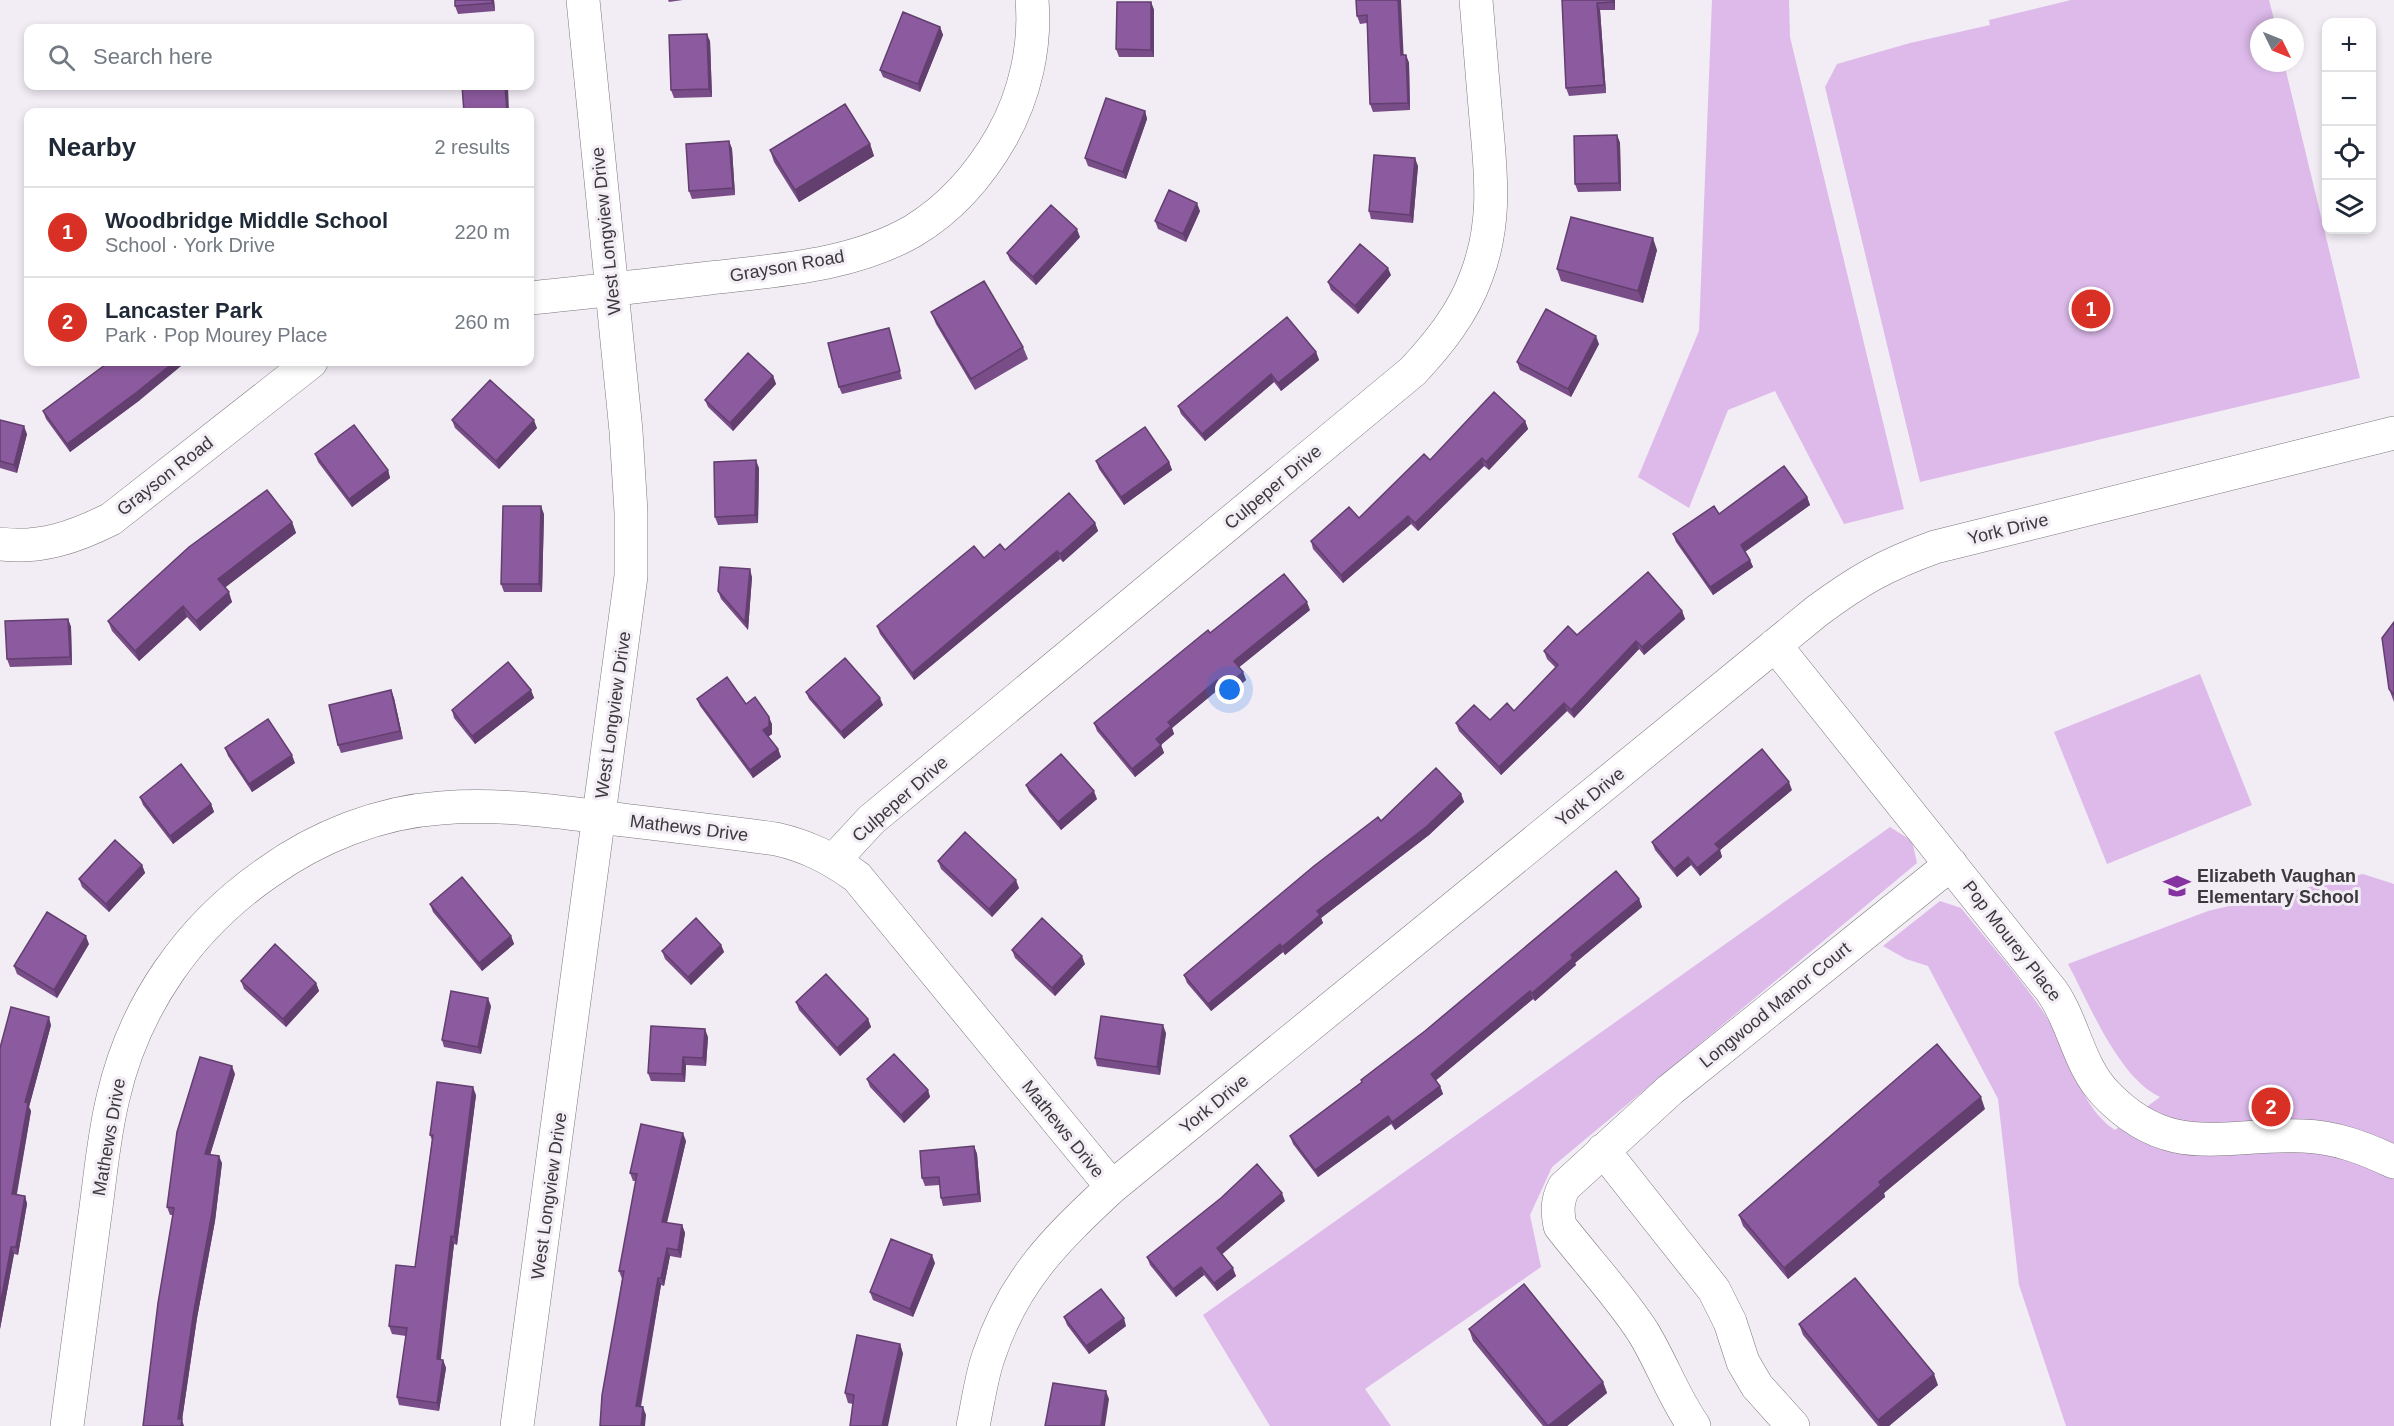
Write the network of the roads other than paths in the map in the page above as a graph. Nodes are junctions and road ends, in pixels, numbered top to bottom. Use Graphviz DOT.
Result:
graph roads {
  1 [pos="583,0"];
  2 [pos="1032,0"];
  3 [pos="1476,0"];
  4 [pos="612,290"];
  5 [pos="534,298"];
  6 [pos="306,366"];
  7 [pos="2394,433"];
  8 [pos="0,544"];
  9 [pos="1775,645"];
  10 [pos="600,817"];
  11 [pos="834,860"];
  12 [pos="1951,864"];
  13 [pos="1603,1150"];
  14 [pos="2394,1162"];
  15 [pos="1112,1188"];
  16 [pos="67,1426"];
  17 [pos="517,1426"];
  18 [pos="973,1426"];
  19 [pos="1694,1426"];
  20 [pos="1793,1426"];
  1 -- 4 [label="street, West Longview Drive"];
  2 -- 4 [label="street, Grayson Road"];
  3 -- 11 [label="street, Culpeper Drive"];
  4 -- 5 [label="street, Grayson Road"];
  4 -- 10 [label="street, West Longview Drive"];
  6 -- 8 [label="street, Grayson Road"];
  7 -- 9 [label="street, York Drive"];
  9 -- 12 [label="street, Pop Mourey Place"];
  9 -- 15 [label="street, York Drive"];
  10 -- 11 [label="street, Mathews Drive"];
  10 -- 16 [label="street, Mathews Drive"];
  10 -- 17 [label="street, West Longview Drive"];
  11 -- 15 [label="street, Mathews Drive"];
  12 -- 13 [label="street, Longwood Manor Court"];
  12 -- 14 [label="street, Pop Mourey Place"];
  13 -- 19 [label="street, Longwood Manor Court"];
  13 -- 20 [label="street"];
  15 -- 18 [label="street, York Drive"];
}
